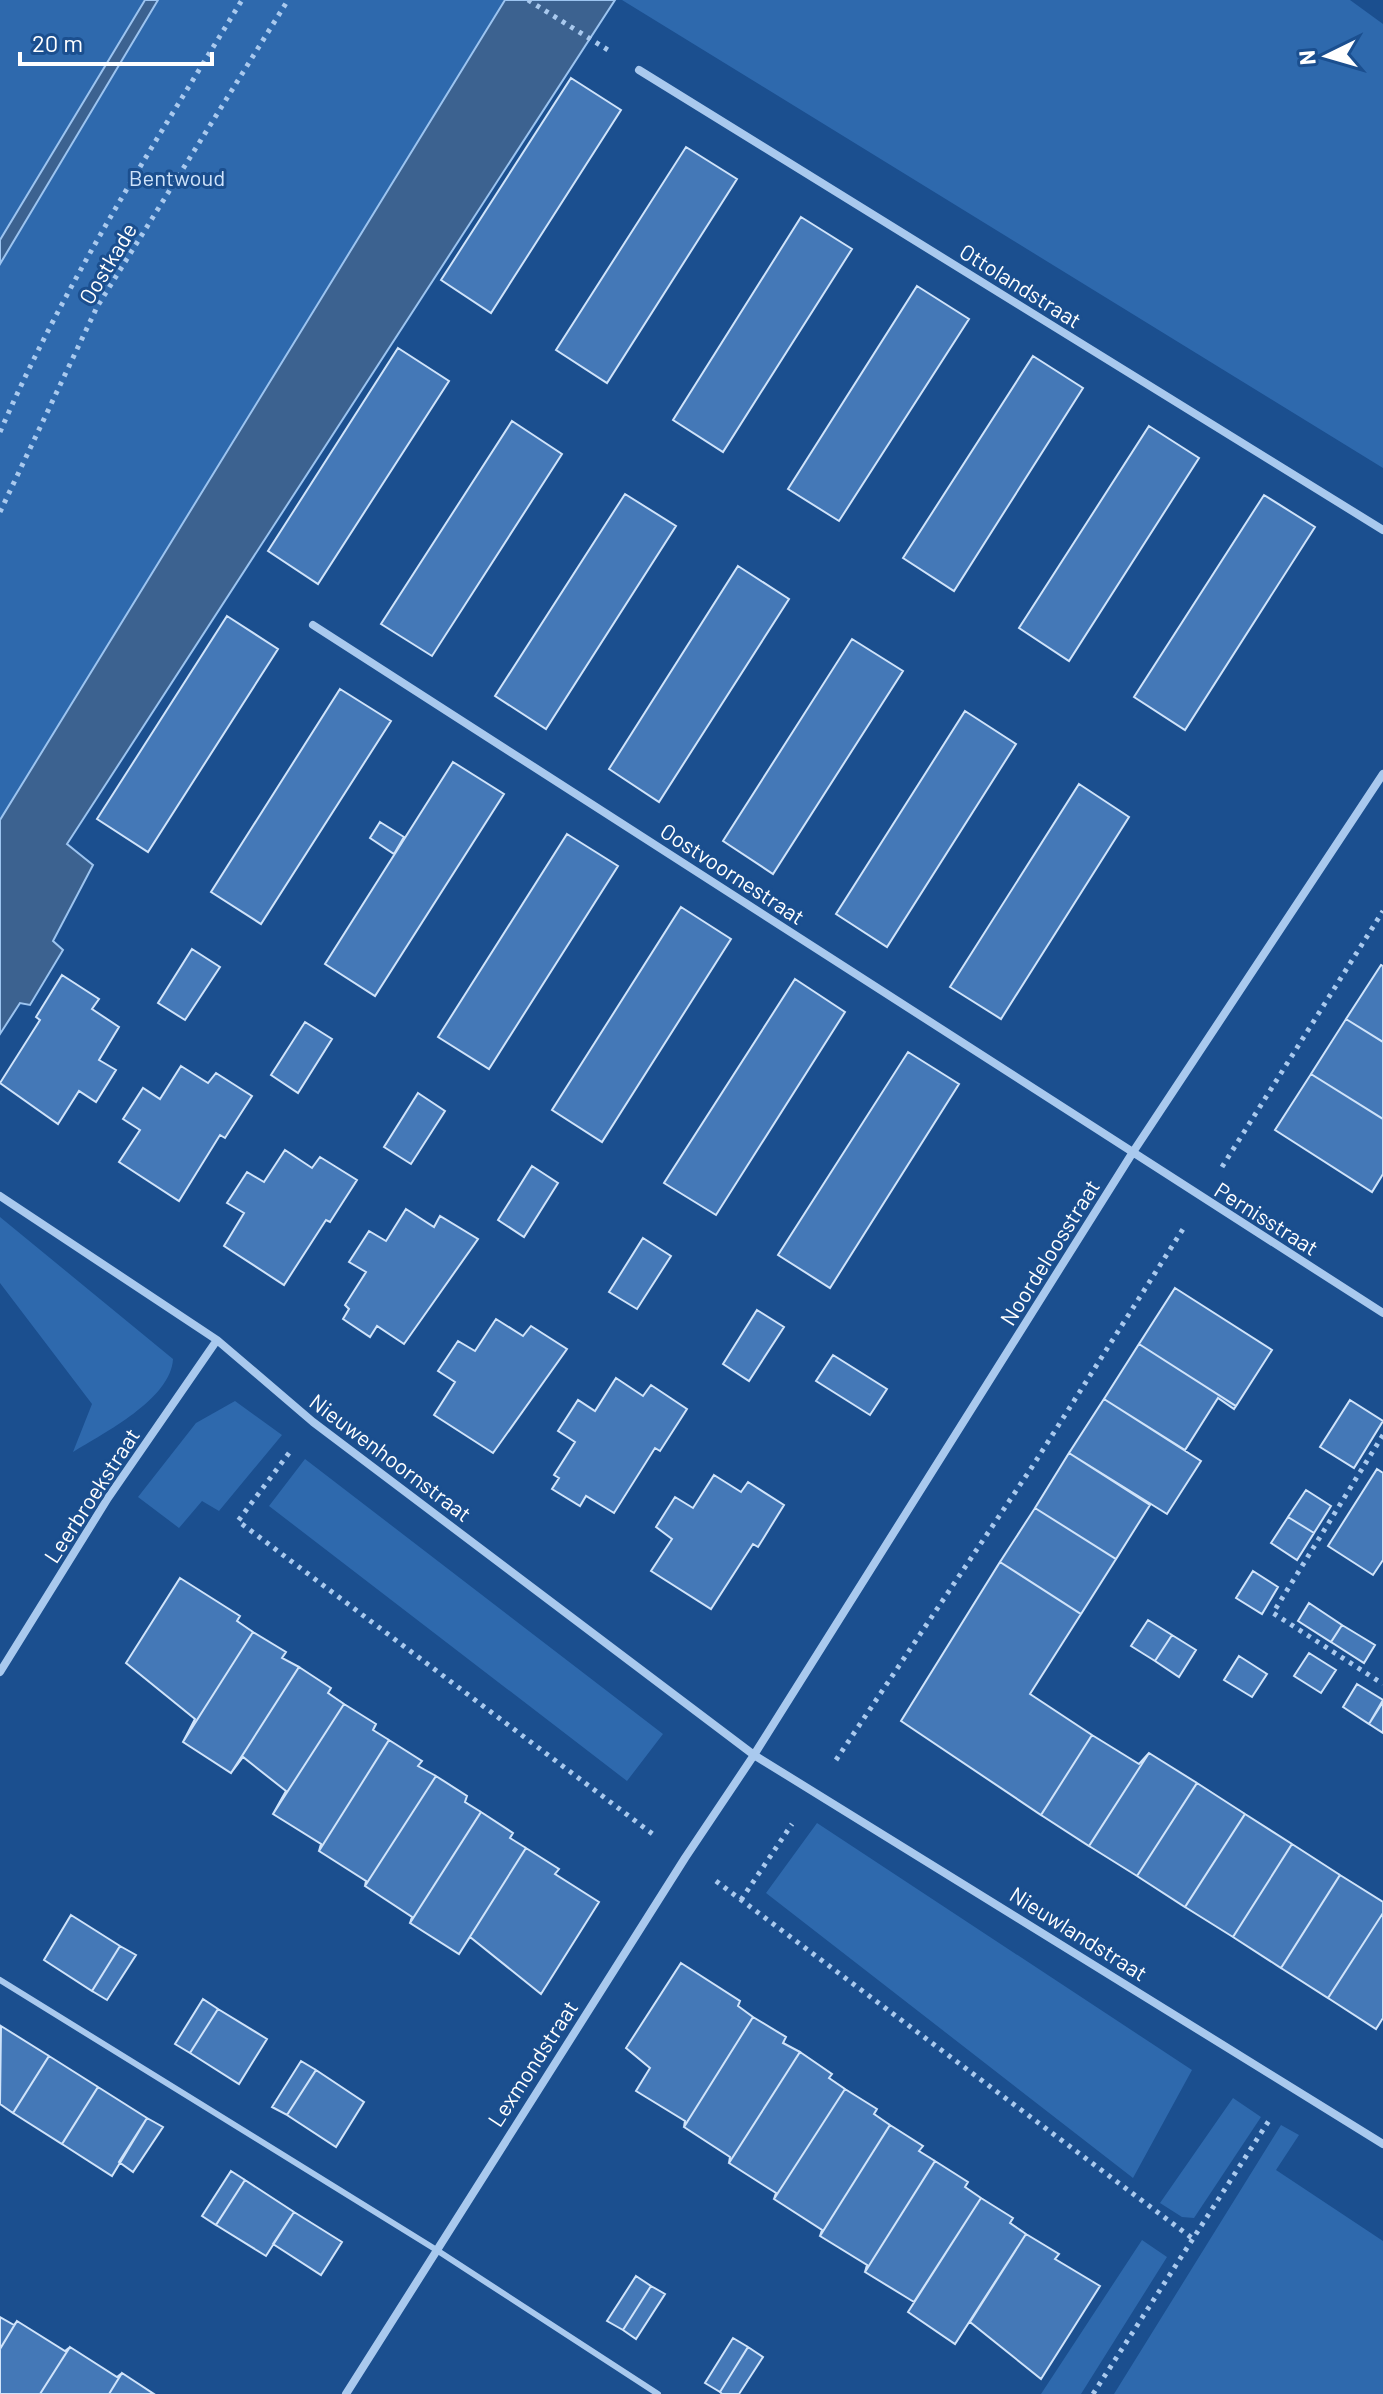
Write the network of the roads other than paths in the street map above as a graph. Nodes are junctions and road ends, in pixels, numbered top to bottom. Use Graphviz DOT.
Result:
graph roads {
  1 [pos="639,70"];
  2 [pos="1383,530"];
  3 [pos="313,625"];
  4 [pos="1383,774"];
  5 [pos="1133,1152"];
  6 [pos="0,1196"];
  7 [pos="1383,1313"];
  8 [pos="217,1340"];
  9 [pos="0,1672"];
  10 [pos="754,1755"];
  11 [pos="0,1980"];
  12 [pos="1383,2144"];
  13 [pos="435,2249"];
  14 [pos="346,2394"];
  15 [pos="658,2394"];
  1 -- 2 [label="street, Ottolandstraat"];
  3 -- 5 [label="street, Oostvoornestraat"];
  4 -- 5 [label="street, Noordeloosstraat"];
  5 -- 7 [label="street, Pernisstraat"];
  5 -- 10 [label="street, Noordeloosstraat"];
  6 -- 8 [label="street, Nieuwenhoornstraat"];
  8 -- 9 [label="street, Leerbroekstraat"];
  8 -- 10 [label="street, Nieuwenhoornstraat"];
  10 -- 12 [label="street, Nieuwlandstraat"];
  10 -- 13 [label="street, Lexmondstraat"];
  11 -- 13 [label="lane"];
  13 -- 14 [label="street, Lexmondstraat"];
  13 -- 15 [label="lane"];
}
